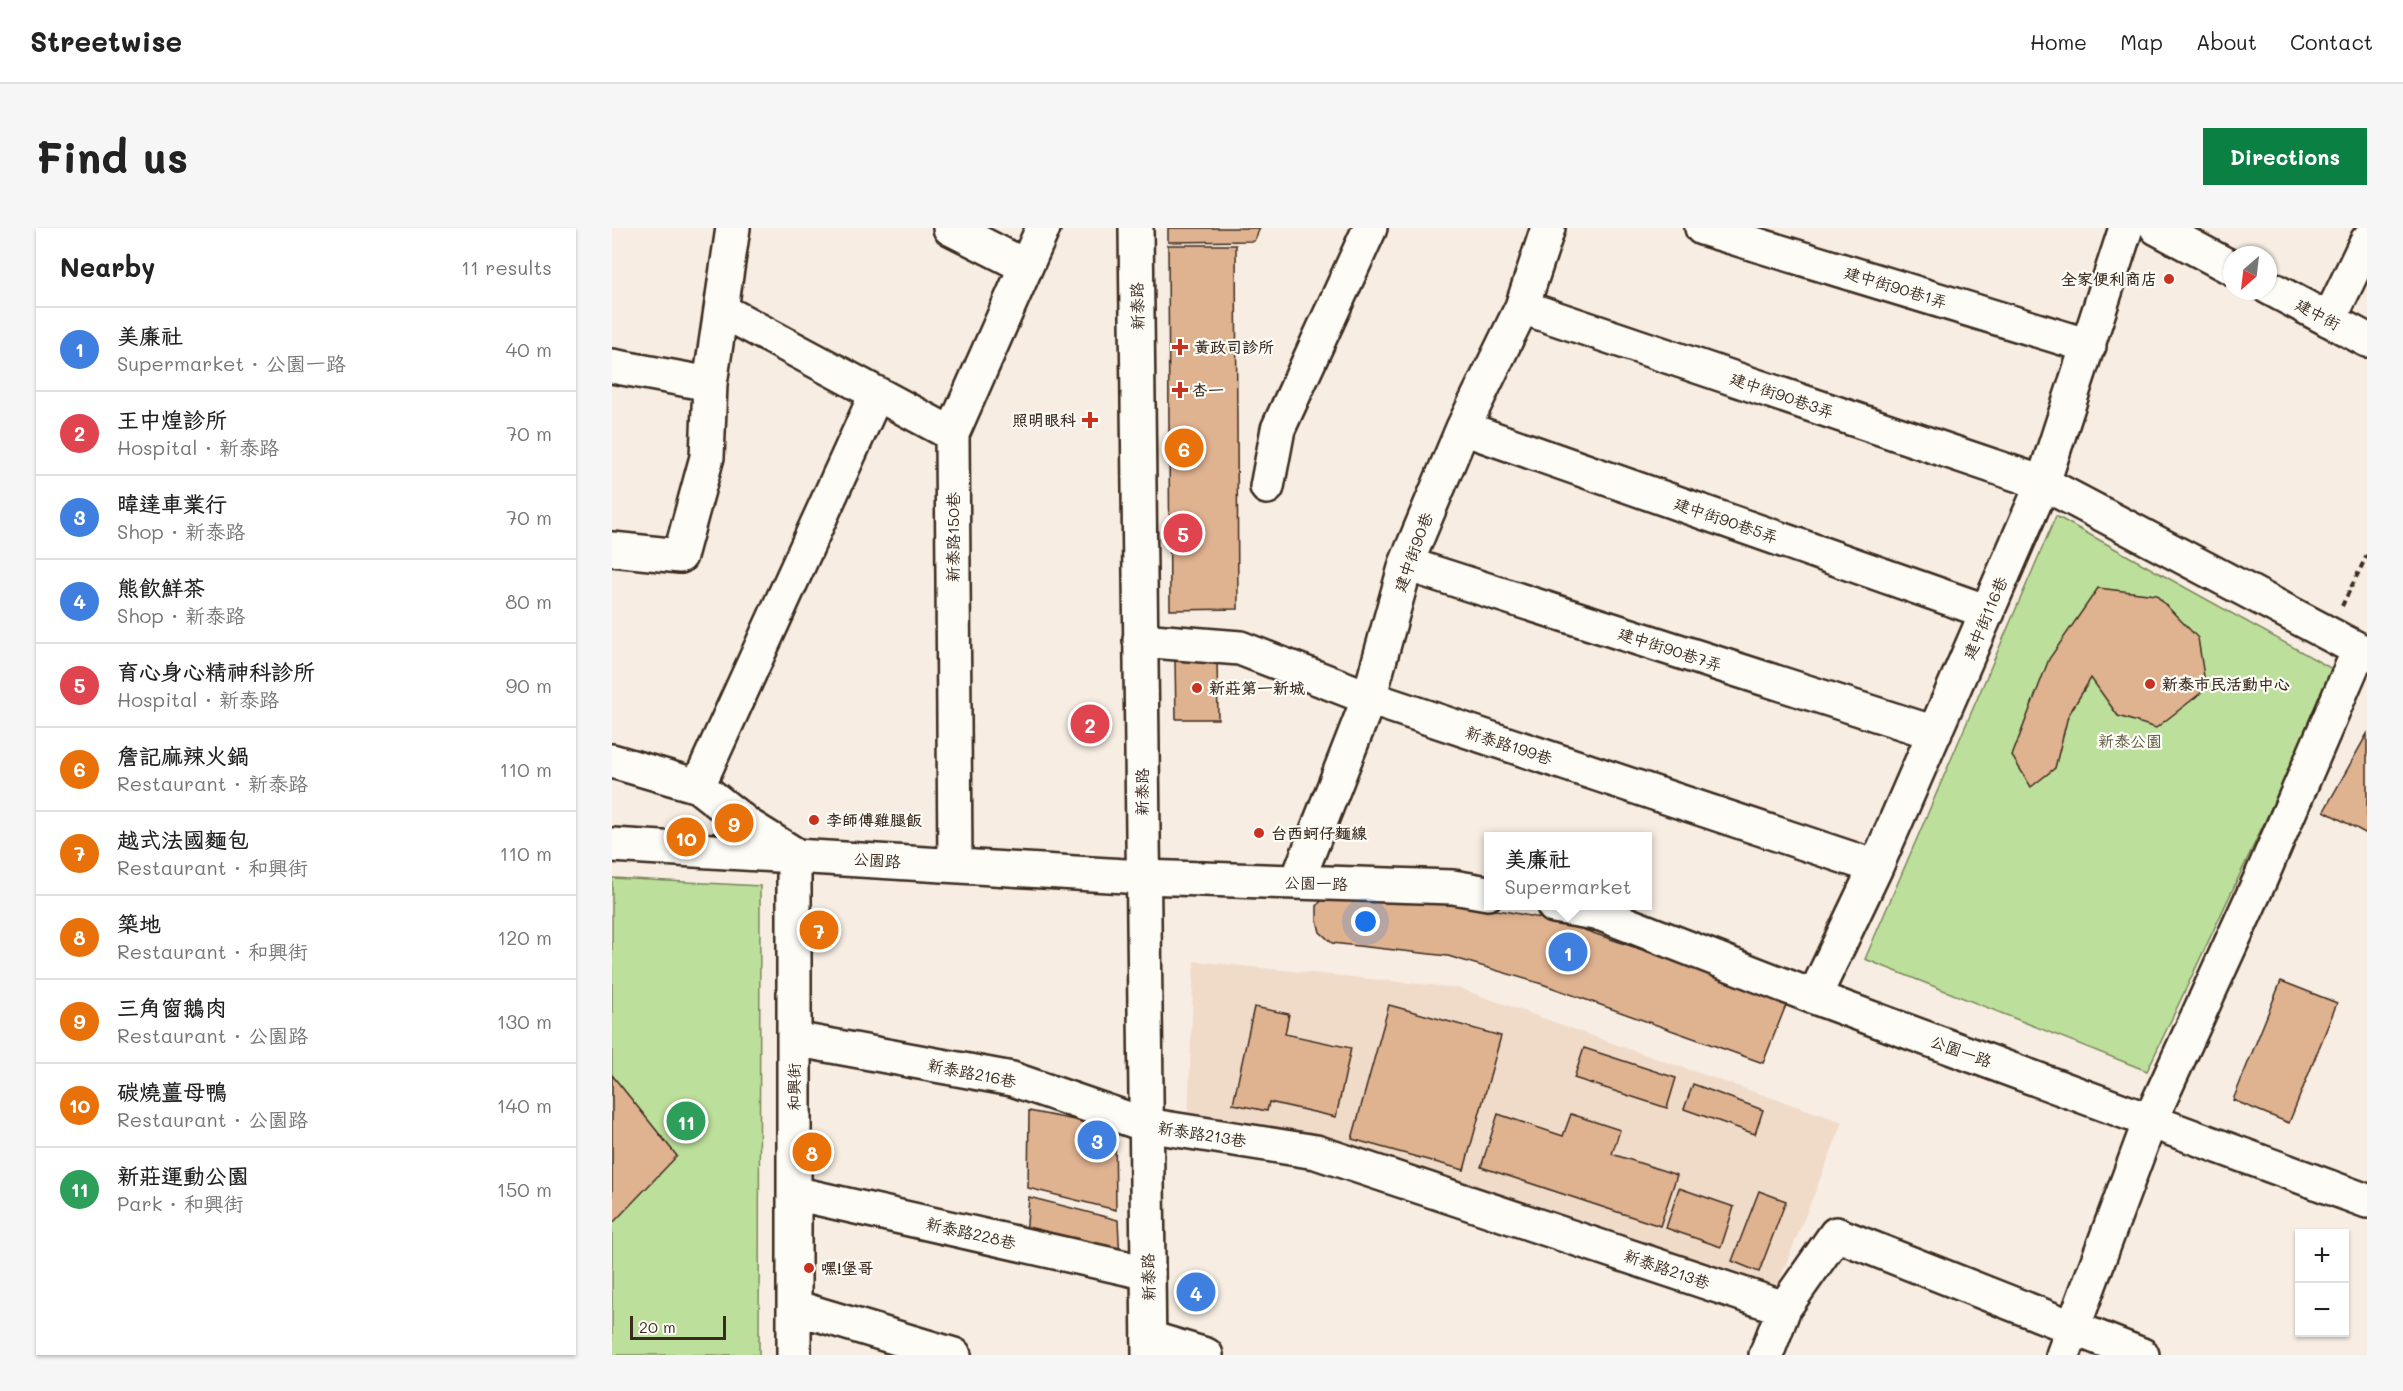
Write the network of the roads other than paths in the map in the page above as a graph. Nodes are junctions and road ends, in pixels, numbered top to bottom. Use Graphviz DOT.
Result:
graph roads {
  1 [pos="733,228"];
  2 [pos="950,228"];
  3 [pos="1043,228"];
  4 [pos="1136,228"];
  5 [pos="1370,228"];
  6 [pos="1548,228"];
  7 [pos="1702,228"];
  8 [pos="2126,228"];
  9 [pos="2157,228"];
  10 [pos="2367,241"];
  11 [pos="2223,263"];
  12 [pos="1025,266"];
  13 [pos="2277,292"];
  14 [pos="1522,307"];
  15 [pos="722,310"];
  16 [pos="2329,320"];
  17 [pos="2367,340"];
  18 [pos="2090,346"];
  19 [pos="612,366"];
  20 [pos="710,384"];
  21 [pos="876,395"];
  22 [pos="1463,428"];
  23 [pos="952,434"];
  24 [pos="2043,483"];
  25 [pos="1267,487"];
  26 [pos="612,549"];
  27 [pos="1406,564"];
  28 [pos="1988,612"];
  29 [pos="1140,640"];
  30 [pos="2363,652"];
  31 [pos="1369,698"];
  32 [pos="1935,733"];
  33 [pos="612,761"];
  34 [pos="698,786"];
  35 [pos="612,845"];
  36 [pos="794,854"];
  37 [pos="955,865"];
  38 [pos="1876,867"];
  39 [pos="1142,877"];
  40 [pos="1298,882"];
  41 [pos="1484,892"];
  42 [pos="1578,910"];
  43 [pos="1814,997"];
  44 [pos="794,1039"];
  45 [pos="2150,1121"];
  46 [pos="1146,1125"];
  47 [pos="794,1193"];
  48 [pos="2367,1201"];
  49 [pos="1148,1273"];
  50 [pos="794,1307"];
  51 [pos="1784,1308"];
  52 [pos="2068,1342"];
  53 [pos="1149,1347"];
  54 [pos="794,1355"];
  55 [pos="954,1355"];
  56 [pos="1206,1355"];
  57 [pos="1766,1355"];
  58 [pos="2142,1355"];
  1 -- 15 [label="street"];
  2 -- 12 [label="street"];
  3 -- 12 [label="street, 新泰路150巷"];
  4 -- 29 [label="street, 新泰路"];
  5 -- 25 [label="street"];
  6 -- 14 [label="street, 建中街90巷"];
  7 -- 18 [label="street, 建中街90巷1弄"];
  8 -- 18 [label="street, 建中街116巷"];
  9 -- 11 [label="street"];
  10 -- 16 [label="street"];
  12 -- 23 [label="street, 新泰路150巷"];
  13 -- 16 [label="street, 建中街"];
  14 -- 22 [label="street, 建中街90巷"];
  14 -- 24 [label="street, 建中街90巷3弄"];
  15 -- 20 [label="street"];
  15 -- 21 [label="street"];
  16 -- 17 [label="street, 建中街"];
  18 -- 24 [label="street, 建中街116巷"];
  19 -- 20 [label="street"];
  20 -- 26 [label="street"];
  21 -- 23 [label="street"];
  21 -- 34 [label="street"];
  22 -- 27 [label="street, 建中街90巷"];
  22 -- 28 [label="street, 建中街90巷5弄"];
  23 -- 37 [label="street, 新泰路150巷"];
  24 -- 28 [label="street, 建中街116巷"];
  24 -- 30 [label="street, 建中街90巷3弄"];
  27 -- 31 [label="street, 建中街90巷"];
  27 -- 32 [label="street, 建中街90巷7弄"];
  28 -- 32 [label="street, 建中街116巷"];
  29 -- 31 [label="street, 新泰路199巷"];
  29 -- 39 [label="street, 新泰路"];
  30 -- 45 [label="street"];
  31 -- 38 [label="street, 新泰路199巷"];
  31 -- 40 [label="street, 建中街90巷"];
  32 -- 38 [label="street, 建中街116巷"];
  33 -- 34 [label="street"];
  34 -- 36 [label="street"];
  35 -- 36 [label="street, 公園路"];
  36 -- 37 [label="street, 公園路"];
  36 -- 44 [label="street, 和興街"];
  37 -- 39 [label="street, 公園路"];
  38 -- 43 [label="street, 建中街116巷"];
  39 -- 40 [label="street, 公園一路"];
  39 -- 46 [label="street, 新泰路"];
  40 -- 41 [label="street, 公園一路"];
  42 -- 43 [label="street, 公園一路"];
  43 -- 45 [label="street, 公園一路"];
  44 -- 46 [label="street, 新泰路216巷"];
  44 -- 47 [label="street, 和興街"];
  45 -- 48 [label="street, 公園一路"];
  45 -- 52 [label="street"];
  46 -- 49 [label="street, 新泰路"];
  46 -- 51 [label="street, 新泰路213巷"];
  47 -- 49 [label="street, 新泰路228巷"];
  47 -- 50 [label="street, 和興街"];
  49 -- 53 [label="street, 新泰路"];
  50 -- 54 [label="street, 和興街"];
  50 -- 55 [label="street"];
  51 -- 52 [label="street"];
  51 -- 57 [label="street"];
  52 -- 58 [label="street"];
  53 -- 56 [label="street"];
}
